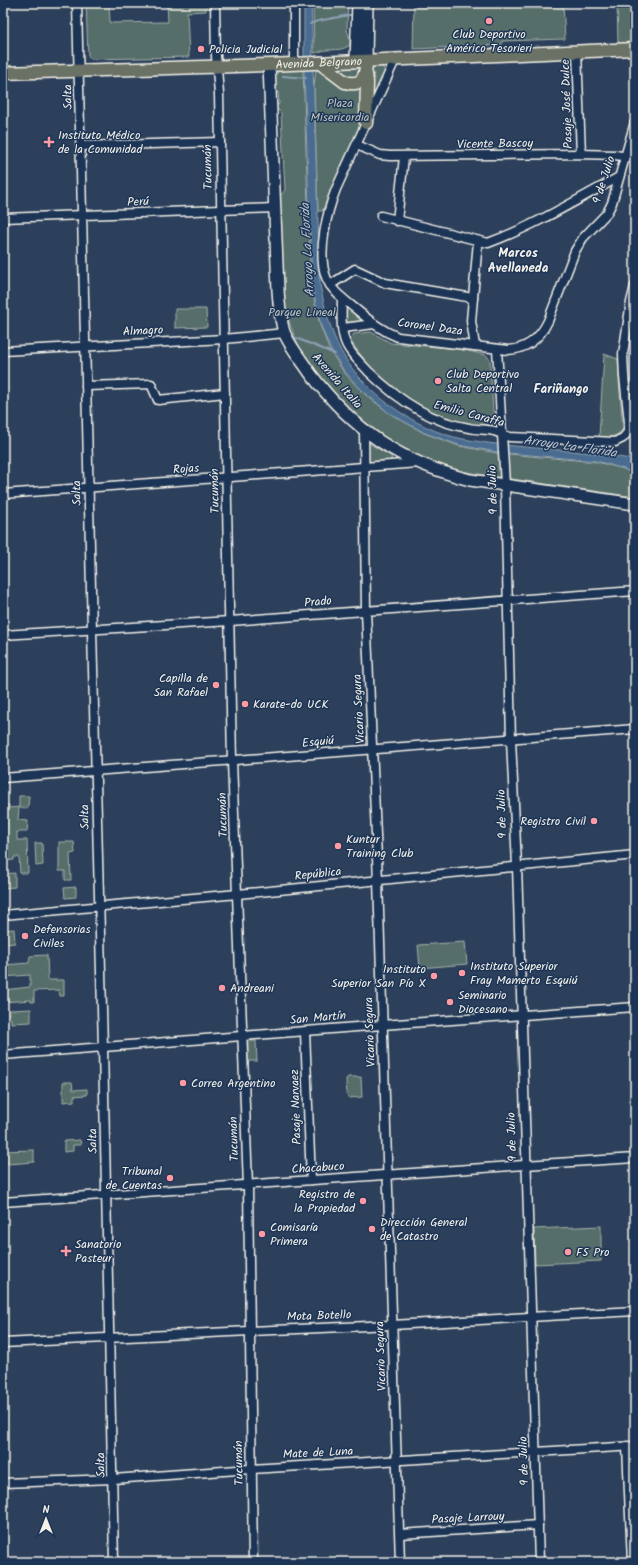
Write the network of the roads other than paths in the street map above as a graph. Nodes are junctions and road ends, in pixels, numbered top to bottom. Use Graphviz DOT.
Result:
graph roads {
  1 [pos="77,3"];
  2 [pos="215,3"];
  3 [pos="294,3"];
  4 [pos="358,3"];
  5 [pos="368,3"];
  6 [pos="635,49"];
  7 [pos="577,52"];
  8 [pos="395,60"];
  9 [pos="361,62"];
  10 [pos="320,63"];
  11 [pos="297,64"];
  12 [pos="269,65"];
  13 [pos="217,67"];
  14 [pos="80,71"];
  15 [pos="3,73"];
  16 [pos="366,74"];
  17 [pos="635,122"];
  18 [pos="366,123"];
  19 [pos="220,142"];
  20 [pos="357,144"];
  21 [pos="81,146"];
  22 [pos="581,154"];
  23 [pos="625,156"];
  24 [pos="404,157"];
  25 [pos="635,158"];
  26 [pos="619,177"];
  27 [pos="275,208"];
  28 [pos="221,211"];
  29 [pos="83,216"];
  30 [pos="381,216"];
  31 [pos="3,218"];
  32 [pos="397,221"];
  33 [pos="478,241"];
  34 [pos="330,285"];
  35 [pos="635,286"];
  36 [pos="342,298"];
  37 [pos="473,298"];
  38 [pos="374,324"];
  39 [pos="342,328"];
  40 [pos="285,333"];
  41 [pos="224,339"];
  42 [pos="85,346"];
  43 [pos="475,346"];
  44 [pos="497,349"];
  45 [pos="3,351"];
  46 [pos="86,386"];
  47 [pos="225,393"];
  48 [pos="364,430"];
  49 [pos="502,439"];
  50 [pos="418,463"];
  51 [pos="364,467"];
  52 [pos="227,478"];
  53 [pos="505,485"];
  54 [pos="89,488"];
  55 [pos="3,494"];
  56 [pos="635,504"];
  57 [pos="635,591"];
  58 [pos="508,601"];
  59 [pos="366,611"];
  60 [pos="230,622"];
  61 [pos="92,631"];
  62 [pos="3,635"];
  63 [pos="635,730"];
  64 [pos="511,740"];
  65 [pos="373,750"];
  66 [pos="232,761"];
  67 [pos="96,771"];
  68 [pos="3,778"];
  69 [pos="635,855"];
  70 [pos="517,866"];
  71 [pos="378,880"];
  72 [pos="238,894"];
  73 [pos="99,906"];
  74 [pos="3,915"];
  75 [pos="635,1007"];
  76 [pos="520,1015"];
  77 [pos="382,1025"];
  78 [pos="305,1032"];
  79 [pos="242,1037"];
  80 [pos="103,1047"];
  81 [pos="3,1055"];
  82 [pos="635,1158"];
  83 [pos="525,1165"];
  84 [pos="387,1175"];
  85 [pos="311,1180"];
  86 [pos="248,1186"];
  87 [pos="106,1195"];
  88 [pos="3,1202"];
  89 [pos="635,1310"];
  90 [pos="530,1316"];
  91 [pos="392,1325"];
  92 [pos="250,1331"];
  93 [pos="110,1338"];
  94 [pos="3,1343"];
  95 [pos="631,1446"];
  96 [pos="535,1451"];
  97 [pos="397,1461"];
  98 [pos="251,1469"];
  99 [pos="113,1479"];
  100 [pos="3,1483"];
  101 [pos="538,1526"];
  102 [pos="400,1534"];
  103 [pos="114,1562"];
  104 [pos="253,1562"];
  105 [pos="400,1562"];
  106 [pos="539,1562"];
  107 [pos="632,1562"];
  1 -- 14 [label="street, Salta"];
  2 -- 13 [label="street, Tucumán"];
  3 -- 11 [label="street"];
  4 -- 9 [label="main road"];
  5 -- 9 [label="main road"];
  6 -- 7 [label="main road, Avenida Belgrano"];
  7 -- 8 [label="main road, Avenida Belgrano"];
  7 -- 22 [label="street, Pasaje José Dulce"];
  8 -- 9 [label="main road, Avenida Belgrano"];
  8 -- 18 [label="street, Coronel Daza"];
  9 -- 10 [label="main road, Avenida Belgrano"];
  9 -- 16 [label="main road"];
  10 -- 11 [label="main road, Avenida Belgrano"];
  10 -- 16 [label="main road"];
  11 -- 12 [label="main road, Avenida Belgrano"];
  12 -- 13 [label="main road, Avenida Belgrano"];
  12 -- 27 [label="main road, Avenida Italia"];
  13 -- 14 [label="main road, Avenida Belgrano"];
  13 -- 19 [label="street, Tucumán"];
  14 -- 15 [label="main road, Avenida Belgrano"];
  14 -- 21 [label="street, Salta"];
  16 -- 18 [label="main road"];
  17 -- 23 [label="street, 9 de Julio"];
  18 -- 20 [label="street, Coronel Daza"];
  19 -- 21 [label="street"];
  19 -- 28 [label="street, Tucumán"];
  20 -- 24 [label="street, Vicente Bascoy"];
  20 -- 34 [label="street, Coronel Daza"];
  21 -- 29 [label="street, Salta"];
  22 -- 23 [label="street, Vicente Bascoy"];
  22 -- 24 [label="street, Vicente Bascoy"];
  23 -- 25 [label="street, Vicente Bascoy"];
  23 -- 26 [label="street, 9 de Julio"];
  24 -- 32 [label="street"];
  26 -- 33 [label="street"];
  26 -- 44 [label="street, 9 de Julio"];
  27 -- 28 [label="street, Perú"];
  27 -- 40 [label="main road, Avenida Italia"];
  28 -- 29 [label="street, Perú"];
  28 -- 41 [label="street, Tucumán"];
  29 -- 31 [label="street, Perú"];
  29 -- 42 [label="street, Salta"];
  30 -- 32 [label="street"];
  32 -- 33 [label="street"];
  33 -- 37 [label="street"];
  34 -- 36 [label="street, Coronel Daza"];
  34 -- 37 [label="street"];
  35 -- 49 [label="street, Emilio Caraffa"];
  36 -- 38 [label="street, Coronel Daza"];
  36 -- 39 [label="street, Emilio Caraffa"];
  37 -- 43 [label="street"];
  38 -- 39 [label="street"];
  38 -- 43 [label="street, Coronel Daza"];
  39 -- 49 [label="street, Emilio Caraffa"];
  40 -- 41 [label="street, Almagro"];
  40 -- 48 [label="main road, Avenida Italia"];
  41 -- 42 [label="street, Almagro"];
  41 -- 47 [label="street, Tucumán"];
  42 -- 45 [label="street, Almagro"];
  42 -- 46 [label="street, Salta"];
  43 -- 44 [label="street, Coronel Daza"];
  44 -- 49 [label="street, 9 de Julio"];
  46 -- 47 [label="street"];
  46 -- 54 [label="street, Salta"];
  47 -- 52 [label="street, Tucumán"];
  48 -- 50 [label="main road, Avenida Italia"];
  48 -- 51 [label="street, Vicario Segura"];
  49 -- 53 [label="street, 9 de Julio"];
  50 -- 51 [label="street, Rojas"];
  50 -- 53 [label="main road, Avenida Italia"];
  51 -- 52 [label="street, Rojas"];
  51 -- 59 [label="street, Vicario Segura"];
  52 -- 54 [label="street, Rojas"];
  52 -- 60 [label="street, Tucumán"];
  53 -- 56 [label="main road, Avenida Italia"];
  53 -- 58 [label="street, 9 de Julio"];
  54 -- 55 [label="street, Rojas"];
  54 -- 61 [label="street, Salta"];
  57 -- 58 [label="street, Prado"];
  58 -- 59 [label="street, Prado"];
  58 -- 64 [label="street, 9 de Julio"];
  59 -- 60 [label="street, Prado"];
  59 -- 65 [label="street, Vicario Segura"];
  60 -- 61 [label="street, Prado"];
  60 -- 66 [label="street, Tucumán"];
  61 -- 62 [label="street, Prado"];
  61 -- 67 [label="street, Salta"];
  63 -- 64 [label="street, Esquiú"];
  64 -- 65 [label="street, Esquiú"];
  64 -- 70 [label="street, 9 de Julio"];
  65 -- 66 [label="street, Esquiú"];
  65 -- 71 [label="street, Vicario Segura"];
  66 -- 67 [label="street, Esquiú"];
  66 -- 72 [label="street, Tucumán"];
  67 -- 68 [label="street, Esquiú"];
  67 -- 73 [label="street, Salta"];
  69 -- 70 [label="street, República"];
  70 -- 71 [label="street, República"];
  70 -- 76 [label="street, 9 de Julio"];
  71 -- 72 [label="street, República"];
  71 -- 77 [label="street, Vicario Segura"];
  72 -- 73 [label="street, República"];
  72 -- 79 [label="street, Tucumán"];
  73 -- 74 [label="street, República"];
  73 -- 80 [label="street, Salta"];
  75 -- 76 [label="street, San Martín"];
  76 -- 77 [label="street, San Martín"];
  76 -- 83 [label="street, 9 de Julio"];
  77 -- 78 [label="street, San Martín"];
  77 -- 84 [label="street, Vicario Segura"];
  78 -- 79 [label="street, San Martín"];
  78 -- 85 [label="street, Pasaje Narvaez"];
  79 -- 80 [label="street, San Martín"];
  79 -- 86 [label="street, Tucumán"];
  80 -- 81 [label="street, San Martín"];
  80 -- 87 [label="street, Salta"];
  82 -- 83 [label="street, Chacabuco"];
  83 -- 84 [label="street, Chacabuco"];
  83 -- 90 [label="street, 9 de Julio"];
  84 -- 85 [label="street, Chacabuco"];
  84 -- 91 [label="street, Vicario Segura"];
  85 -- 86 [label="street, Chacabuco"];
  86 -- 87 [label="street, Chacabuco"];
  86 -- 92 [label="street, Tucumán"];
  87 -- 88 [label="street, Chacabuco"];
  87 -- 93 [label="street, Salta"];
  89 -- 90 [label="street, Mota Botello"];
  90 -- 91 [label="street, Mota Botello"];
  90 -- 96 [label="street, 9 de Julio"];
  91 -- 92 [label="street, Mota Botello"];
  91 -- 97 [label="street, Vicario Segura"];
  92 -- 93 [label="street, Mota Botello"];
  92 -- 98 [label="street, Tucumán"];
  93 -- 94 [label="street, Mota Botello"];
  93 -- 99 [label="street, Salta"];
  95 -- 96 [label="street, Mate de Luna"];
  95 -- 107 [label="street"];
  96 -- 97 [label="street, Mate de Luna"];
  96 -- 101 [label="street, 9 de Julio"];
  97 -- 98 [label="street, Mate de Luna"];
  97 -- 102 [label="street, Vicario Segura"];
  98 -- 99 [label="street, Mate de Luna"];
  98 -- 104 [label="street, Tucumán"];
  99 -- 100 [label="street, Mate de Luna"];
  99 -- 103 [label="street, Salta"];
  101 -- 102 [label="street, Pasaje Larrouy"];
  101 -- 106 [label="street, 9 de Julio"];
  102 -- 105 [label="street, Vicario Segura"];
}
